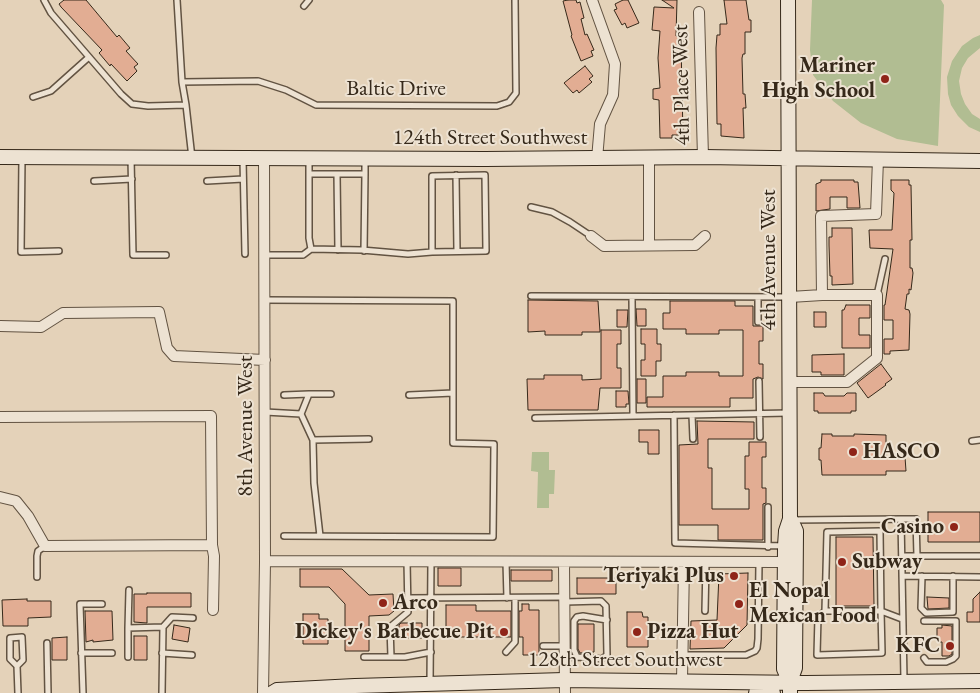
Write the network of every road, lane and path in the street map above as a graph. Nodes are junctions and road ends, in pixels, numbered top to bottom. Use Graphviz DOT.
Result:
graph roads {
  1 [pos="44,0"];
  2 [pos="177,0"];
  3 [pos="309,0"];
  4 [pos="515,0"];
  5 [pos="592,0"];
  6 [pos="788,0"];
  7 [pos="304,6"];
  8 [pos="699,12"];
  9 [pos="89,57"];
  10 [pos="182,82"];
  11 [pos="33,97"];
  12 [pos="186,105"];
  13 [pos="0,157"];
  14 [pos="22,157"];
  15 [pos="702,157"];
  16 [pos="132,158"];
  17 [pos="192,158"];
  18 [pos="243,158"];
  19 [pos="649,158"];
  20 [pos="790,158"];
  21 [pos="264,159"];
  22 [pos="309,159"];
  23 [pos="365,159"];
  24 [pos="432,159"];
  25 [pos="485,159"];
  26 [pos="597,159"];
  27 [pos="878,159"];
  28 [pos="980,161"];
  29 [pos="309,174"];
  30 [pos="337,174"];
  31 [pos="365,174"];
  32 [pos="456,175"];
  33 [pos="485,175"];
  34 [pos="432,176"];
  35 [pos="132,179"];
  36 [pos="243,179"];
  37 [pos="94,181"];
  38 [pos="206,181"];
  39 [pos="531,206"];
  40 [pos="591,236"];
  41 [pos="705,236"];
  42 [pos="649,245"];
  43 [pos="311,249"];
  44 [pos="338,250"];
  45 [pos="364,250"];
  46 [pos="59,251"];
  47 [pos="457,251"];
  48 [pos="432,252"];
  49 [pos="245,254"];
  50 [pos="166,255"];
  51 [pos="265,255"];
  52 [pos="885,259"];
  53 [pos="822,295"];
  54 [pos="877,295"];
  55 [pos="531,296"];
  56 [pos="632,297"];
  57 [pos="790,297"];
  58 [pos="758,298"];
  59 [pos="265,300"];
  60 [pos="758,322"];
  61 [pos="0,326"];
  62 [pos="265,360"];
  63 [pos="759,381"];
  64 [pos="790,382"];
  65 [pos="284,394"];
  66 [pos="309,394"];
  67 [pos="331,394"];
  68 [pos="409,394"];
  69 [pos="453,394"];
  70 [pos="265,412"];
  71 [pos="759,413"];
  72 [pos="790,413"];
  73 [pos="301,414"];
  74 [pos="674,415"];
  75 [pos="692,415"];
  76 [pos="633,416"];
  77 [pos="0,417"];
  78 [pos="534,418"];
  79 [pos="760,437"];
  80 [pos="368,439"];
  81 [pos="693,439"];
  82 [pos="313,440"];
  83 [pos="980,440"];
  84 [pos="972,441"];
  85 [pos="0,497"];
  86 [pos="768,507"];
  87 [pos="790,519"];
  88 [pos="901,519"];
  89 [pos="284,536"];
  90 [pos="320,536"];
  91 [pos="45,546"];
  92 [pos="212,546"];
  93 [pos="785,546"];
  94 [pos="768,547"];
  95 [pos="902,556"];
  96 [pos="917,556"];
  97 [pos="980,556"];
  98 [pos="265,561"];
  99 [pos="408,561"];
  100 [pos="431,561"];
  101 [pos="506,562"];
  102 [pos="564,562"];
  103 [pos="785,562"];
  104 [pos="684,563"];
  105 [pos="706,563"];
  106 [pos="759,563"];
  107 [pos="902,576"];
  108 [pos="922,576"];
  109 [pos="953,576"];
  110 [pos="980,576"];
  111 [pos="37,578"];
  112 [pos="129,590"];
  113 [pos="408,598"];
  114 [pos="431,598"];
  115 [pos="507,598"];
  116 [pos="515,598"];
  117 [pos="564,600"];
  118 [pos="102,604"];
  119 [pos="213,610"];
  120 [pos="705,611"];
  121 [pos="825,611"];
  122 [pos="881,611"];
  123 [pos="193,618"];
  124 [pos="902,618"];
  125 [pos="607,620"];
  126 [pos="924,621"];
  127 [pos="163,627"];
  128 [pos="128,628"];
  129 [pos="47,643"];
  130 [pos="543,646"];
  131 [pos="564,646"];
  132 [pos="431,652"];
  133 [pos="506,652"];
  134 [pos="81,653"];
  135 [pos="112,653"];
  136 [pos="162,653"];
  137 [pos="683,655"];
  138 [pos="192,656"];
  139 [pos="128,657"];
  140 [pos="364,657"];
  141 [pos="391,657"];
  142 [pos="577,657"];
  143 [pos="564,658"];
  144 [pos="924,658"];
  145 [pos="17,666"];
  146 [pos="682,681"];
  147 [pos="904,681"];
  148 [pos="980,681"];
  149 [pos="430,683"];
  150 [pos="564,687"];
  151 [pos="790,687"];
  152 [pos="18,693"];
  153 [pos="48,693"];
  154 [pos="83,693"];
  155 [pos="162,693"];
  156 [pos="263,693"];
  157 [pos="272,693"];
  158 [pos="756,693"];
  159 [pos="773,693"];
  1 -- 9 [label="lane"];
  2 -- 10 [label="lane"];
  3 -- 7 [label="lane"];
  4 -- 10 [label="lane, Baltic Drive"];
  5 -- 26 [label="street"];
  6 -- 20 [label="street, 4th Avenue West"];
  8 -- 15 [label="street, 4th Place West"];
  9 -- 11 [label="lane"];
  9 -- 12 [label="lane"];
  10 -- 12 [label="lane"];
  12 -- 17 [label="lane"];
  13 -- 14 [label="street, 124th Street Southwest"];
  14 -- 16 [label="street, 124th Street Southwest"];
  14 -- 46 [label="lane"];
  15 -- 19 [label="street, 124th Street Southwest"];
  15 -- 20 [label="street, 124th Street Southwest"];
  16 -- 17 [label="street, 124th Street Southwest"];
  16 -- 35 [label="lane"];
  17 -- 18 [label="street, 124th Street Southwest"];
  18 -- 21 [label="street, 124th Street Southwest"];
  18 -- 36 [label="lane"];
  19 -- 26 [label="street, 124th Street Southwest"];
  19 -- 42 [label="street"];
  20 -- 27 [label="street, 124th Street Southwest"];
  20 -- 57 [label="street, 4th Avenue West"];
  21 -- 22 [label="street, 124th Street Southwest"];
  21 -- 51 [label="street, 8th Avenue West"];
  22 -- 23 [label="street, 124th Street Southwest"];
  22 -- 29 [label="lane"];
  23 -- 24 [label="street, 124th Street Southwest"];
  23 -- 31 [label="lane"];
  24 -- 25 [label="street, 124th Street Southwest"];
  24 -- 34 [label="lane"];
  25 -- 26 [label="street, 124th Street Southwest"];
  25 -- 33 [label="lane"];
  27 -- 28 [label="street, 124th Street Southwest"];
  27 -- 53 [label="street"];
  29 -- 30 [label="lane"];
  29 -- 43 [label="lane"];
  30 -- 31 [label="lane"];
  30 -- 44 [label="lane"];
  31 -- 45 [label="lane"];
  32 -- 33 [label="lane"];
  32 -- 34 [label="lane"];
  32 -- 47 [label="lane"];
  33 -- 47 [label="lane"];
  34 -- 48 [label="lane"];
  35 -- 37 [label="lane"];
  35 -- 50 [label="lane"];
  36 -- 38 [label="lane"];
  36 -- 49 [label="lane"];
  39 -- 40 [label="lane"];
  40 -- 42 [label="street"];
  41 -- 42 [label="street"];
  43 -- 44 [label="lane"];
  43 -- 51 [label="lane"];
  44 -- 45 [label="lane"];
  45 -- 48 [label="lane"];
  47 -- 48 [label="lane"];
  51 -- 59 [label="street, 8th Avenue West"];
  52 -- 54 [label="lane"];
  53 -- 54 [label="street"];
  53 -- 57 [label="street"];
  54 -- 64 [label="street"];
  55 -- 56 [label="lane"];
  56 -- 58 [label="lane"];
  56 -- 76 [label="lane"];
  57 -- 58 [label="lane"];
  57 -- 64 [label="street, 4th Avenue West"];
  58 -- 60 [label="lane"];
  59 -- 62 [label="street, 8th Avenue West"];
  59 -- 69 [label="lane"];
  61 -- 62 [label="street"];
  62 -- 70 [label="street, 8th Avenue West"];
  63 -- 71 [label="lane"];
  64 -- 72 [label="street, 4th Avenue West"];
  65 -- 66 [label="lane"];
  66 -- 67 [label="lane"];
  66 -- 73 [label="lane"];
  68 -- 69 [label="lane"];
  69 -- 90 [label="lane"];
  70 -- 73 [label="lane"];
  70 -- 98 [label="street, 8th Avenue West"];
  71 -- 72 [label="lane"];
  71 -- 75 [label="lane"];
  71 -- 79 [label="lane"];
  72 -- 87 [label="street, 4th Avenue West"];
  73 -- 82 [label="lane"];
  74 -- 75 [label="lane"];
  74 -- 76 [label="lane"];
  74 -- 94 [label="lane"];
  75 -- 81 [label="lane"];
  76 -- 78 [label="lane"];
  77 -- 92 [label="street"];
  80 -- 82 [label="lane"];
  82 -- 90 [label="lane"];
  83 -- 84 [label="lane"];
  85 -- 91 [label="street"];
  86 -- 94 [label="lane"];
  87 -- 88 [label="lane"];
  87 -- 93 [label="street, 4th Avenue West"];
  87 -- 151 [label="street, 4th Avenue West"];
  88 -- 95 [label="lane"];
  88 -- 96 [label="lane"];
  89 -- 90 [label="lane"];
  91 -- 92 [label="street"];
  91 -- 111 [label="lane"];
  92 -- 119 [label="street"];
  93 -- 94 [label="lane"];
  93 -- 103 [label="street, 4th Avenue West"];
  95 -- 96 [label="lane"];
  95 -- 107 [label="lane"];
  96 -- 97 [label="lane"];
  98 -- 99 [label="street"];
  98 -- 156 [label="street, 8th Avenue West"];
  99 -- 100 [label="street"];
  99 -- 113 [label="lane"];
  100 -- 101 [label="street"];
  100 -- 114 [label="lane"];
  101 -- 102 [label="street"];
  101 -- 115 [label="lane"];
  102 -- 104 [label="street"];
  102 -- 117 [label="street"];
  103 -- 106 [label="street"];
  103 -- 151 [label="street, 4th Avenue West"];
  104 -- 105 [label="street"];
  104 -- 137 [label="street"];
  105 -- 106 [label="street"];
  105 -- 120 [label="lane"];
  106 -- 137 [label="lane"];
  107 -- 108 [label="lane"];
  107 -- 124 [label="lane"];
  108 -- 109 [label="lane"];
  108 -- 109 [label="lane"];
  109 -- 110 [label="lane"];
  112 -- 128 [label="lane"];
  113 -- 114 [label="lane"];
  113 -- 141 [label="lane"];
  114 -- 115 [label="lane"];
  114 -- 132 [label="lane"];
  115 -- 116 [label="lane"];
  116 -- 117 [label="lane"];
  116 -- 133 [label="lane"];
  117 -- 125 [label="lane"];
  117 -- 131 [label="street"];
  118 -- 134 [label="lane"];
  121 -- 122 [label="lane"];
  121 -- 122 [label="lane"];
  121 -- 122 [label="lane"];
  122 -- 124 [label="lane"];
  123 -- 127 [label="lane"];
  124 -- 147 [label="lane"];
  125 -- 142 [label="lane"];
  125 -- 142 [label="lane"];
  126 -- 144 [label="lane"];
  127 -- 128 [label="lane"];
  127 -- 136 [label="lane"];
  128 -- 139 [label="lane"];
  129 -- 153 [label="lane"];
  130 -- 131 [label="lane"];
  131 -- 143 [label="street"];
  132 -- 141 [label="lane"];
  132 -- 149 [label="lane"];
  134 -- 135 [label="lane"];
  134 -- 154 [label="lane"];
  136 -- 138 [label="lane"];
  136 -- 155 [label="lane"];
  137 -- 146 [label="street"];
  140 -- 141 [label="lane"];
  142 -- 143 [label="lane"];
  143 -- 150 [label="street"];
  145 -- 145 [label="lane"];
  145 -- 152 [label="lane"];
  146 -- 150 [label="street, 128th Street Southwest"];
  146 -- 151 [label="street, 128th Street Southwest"];
  147 -- 148 [label="street, 128th Street Southwest"];
  147 -- 151 [label="street, 128th Street Southwest"];
  149 -- 150 [label="street, 128th Street Southwest"];
  149 -- 157 [label="street, 128th Street Southwest"];
  158 -- 159 [label="street"];
}
